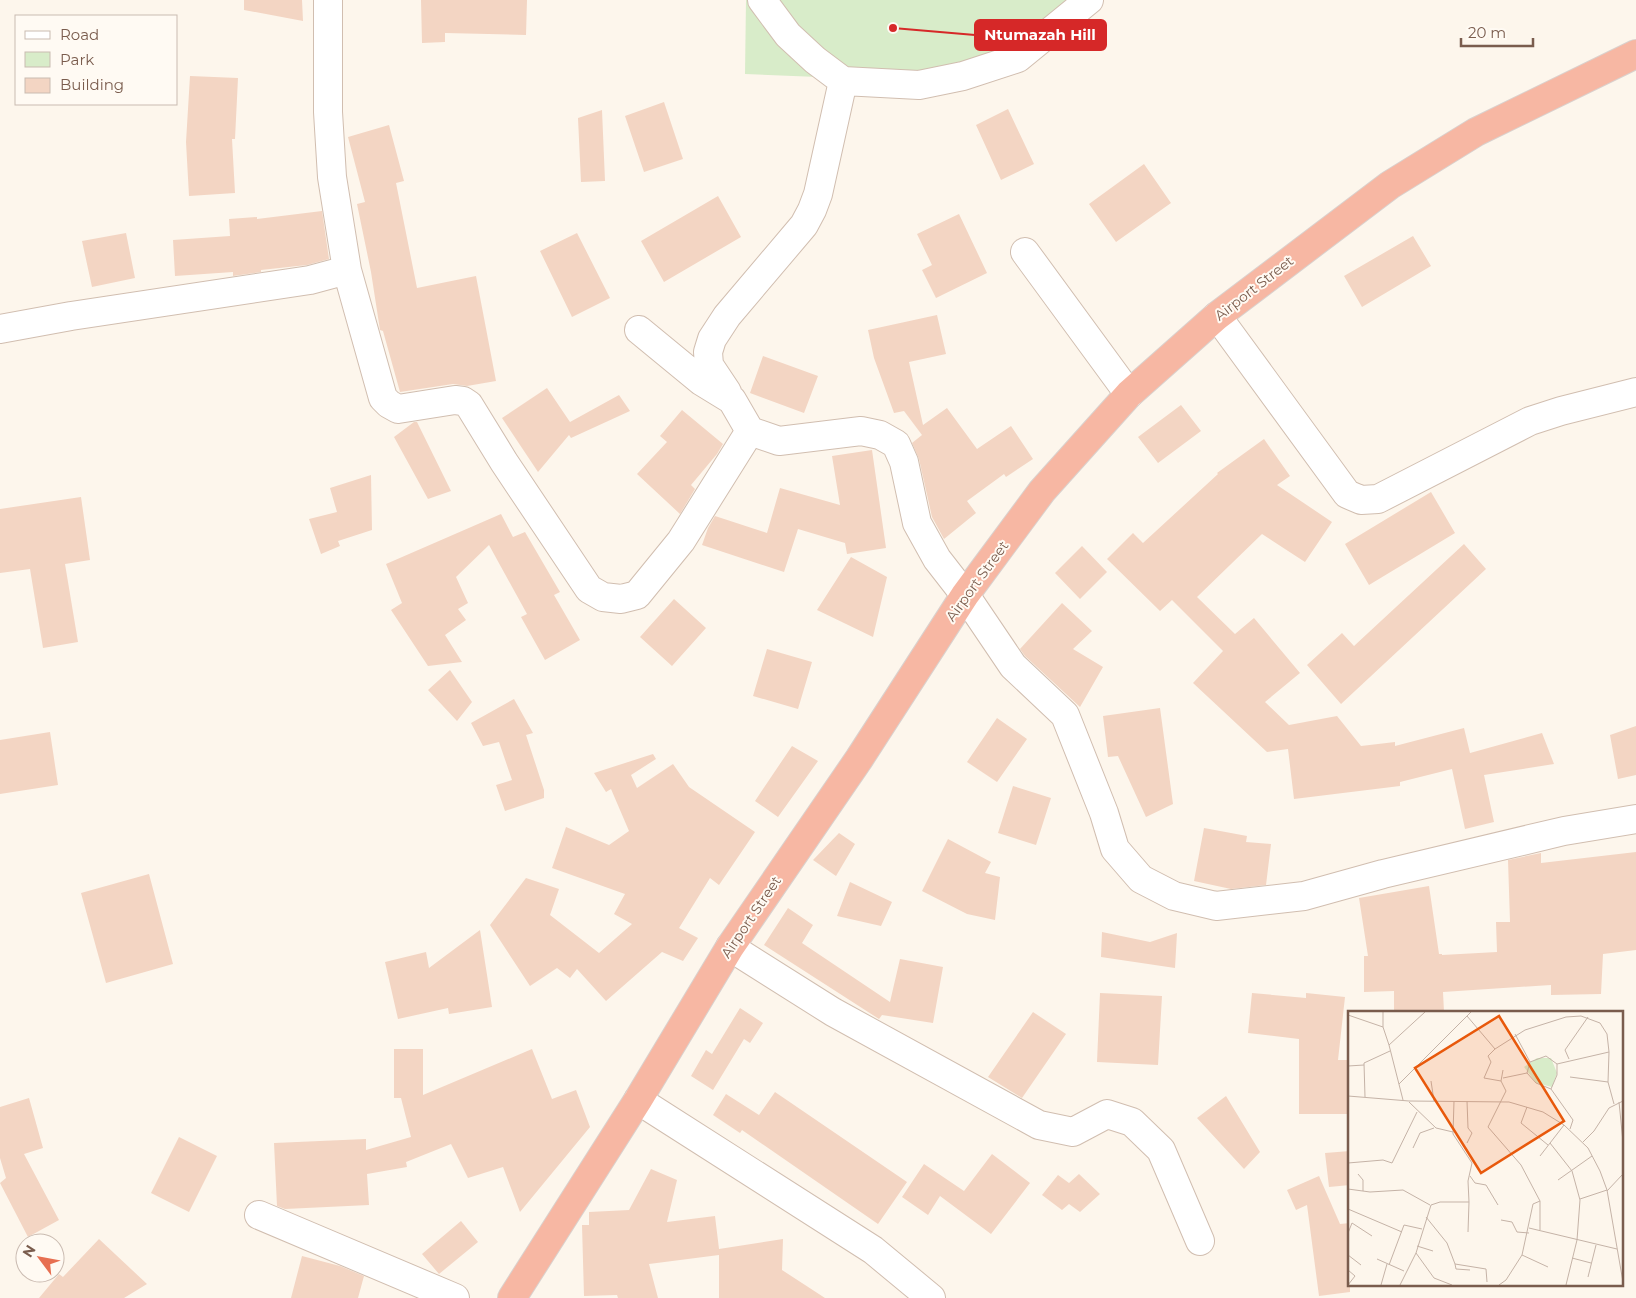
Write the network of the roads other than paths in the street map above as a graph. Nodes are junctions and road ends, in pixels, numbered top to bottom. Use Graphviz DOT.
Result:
graph roads {
  1 [pos="328,0"];
  2 [pos="762,0"];
  3 [pos="1089,0"];
  4 [pos="1636,54"];
  5 [pos="843,81"];
  6 [pos="1025,252"];
  7 [pos="347,270"];
  8 [pos="1217,316"];
  9 [pos="0,329"];
  10 [pos="639,330"];
  11 [pos="1636,392"];
  12 [pos="1129,394"];
  13 [pos="732,400"];
  14 [pos="750,432"];
  15 [pos="964,595"];
  16 [pos="1636,819"];
  17 [pos="730,947"];
  18 [pos="638,1100"];
  19 [pos="259,1215"];
  20 [pos="1200,1241"];
  21 [pos="455,1298"];
  22 [pos="512,1298"];
  23 [pos="931,1298"];
  1 -- 7 [label="street"];
  2 -- 5 [label="street"];
  3 -- 5 [label="street"];
  4 -- 8 [label="highway, Airport Street"];
  5 -- 13 [label="street"];
  6 -- 12 [label="street"];
  7 -- 9 [label="street"];
  7 -- 14 [label="street"];
  8 -- 11 [label="street"];
  8 -- 12 [label="highway, Airport Street"];
  10 -- 13 [label="street"];
  12 -- 15 [label="highway, Airport Street"];
  13 -- 14 [label="street"];
  14 -- 15 [label="street"];
  15 -- 16 [label="street"];
  15 -- 17 [label="highway, Airport Street"];
  17 -- 18 [label="highway, Airport Street"];
  17 -- 20 [label="street"];
  18 -- 22 [label="highway, Airport Street"];
  18 -- 23 [label="street"];
  19 -- 21 [label="street"];
}
